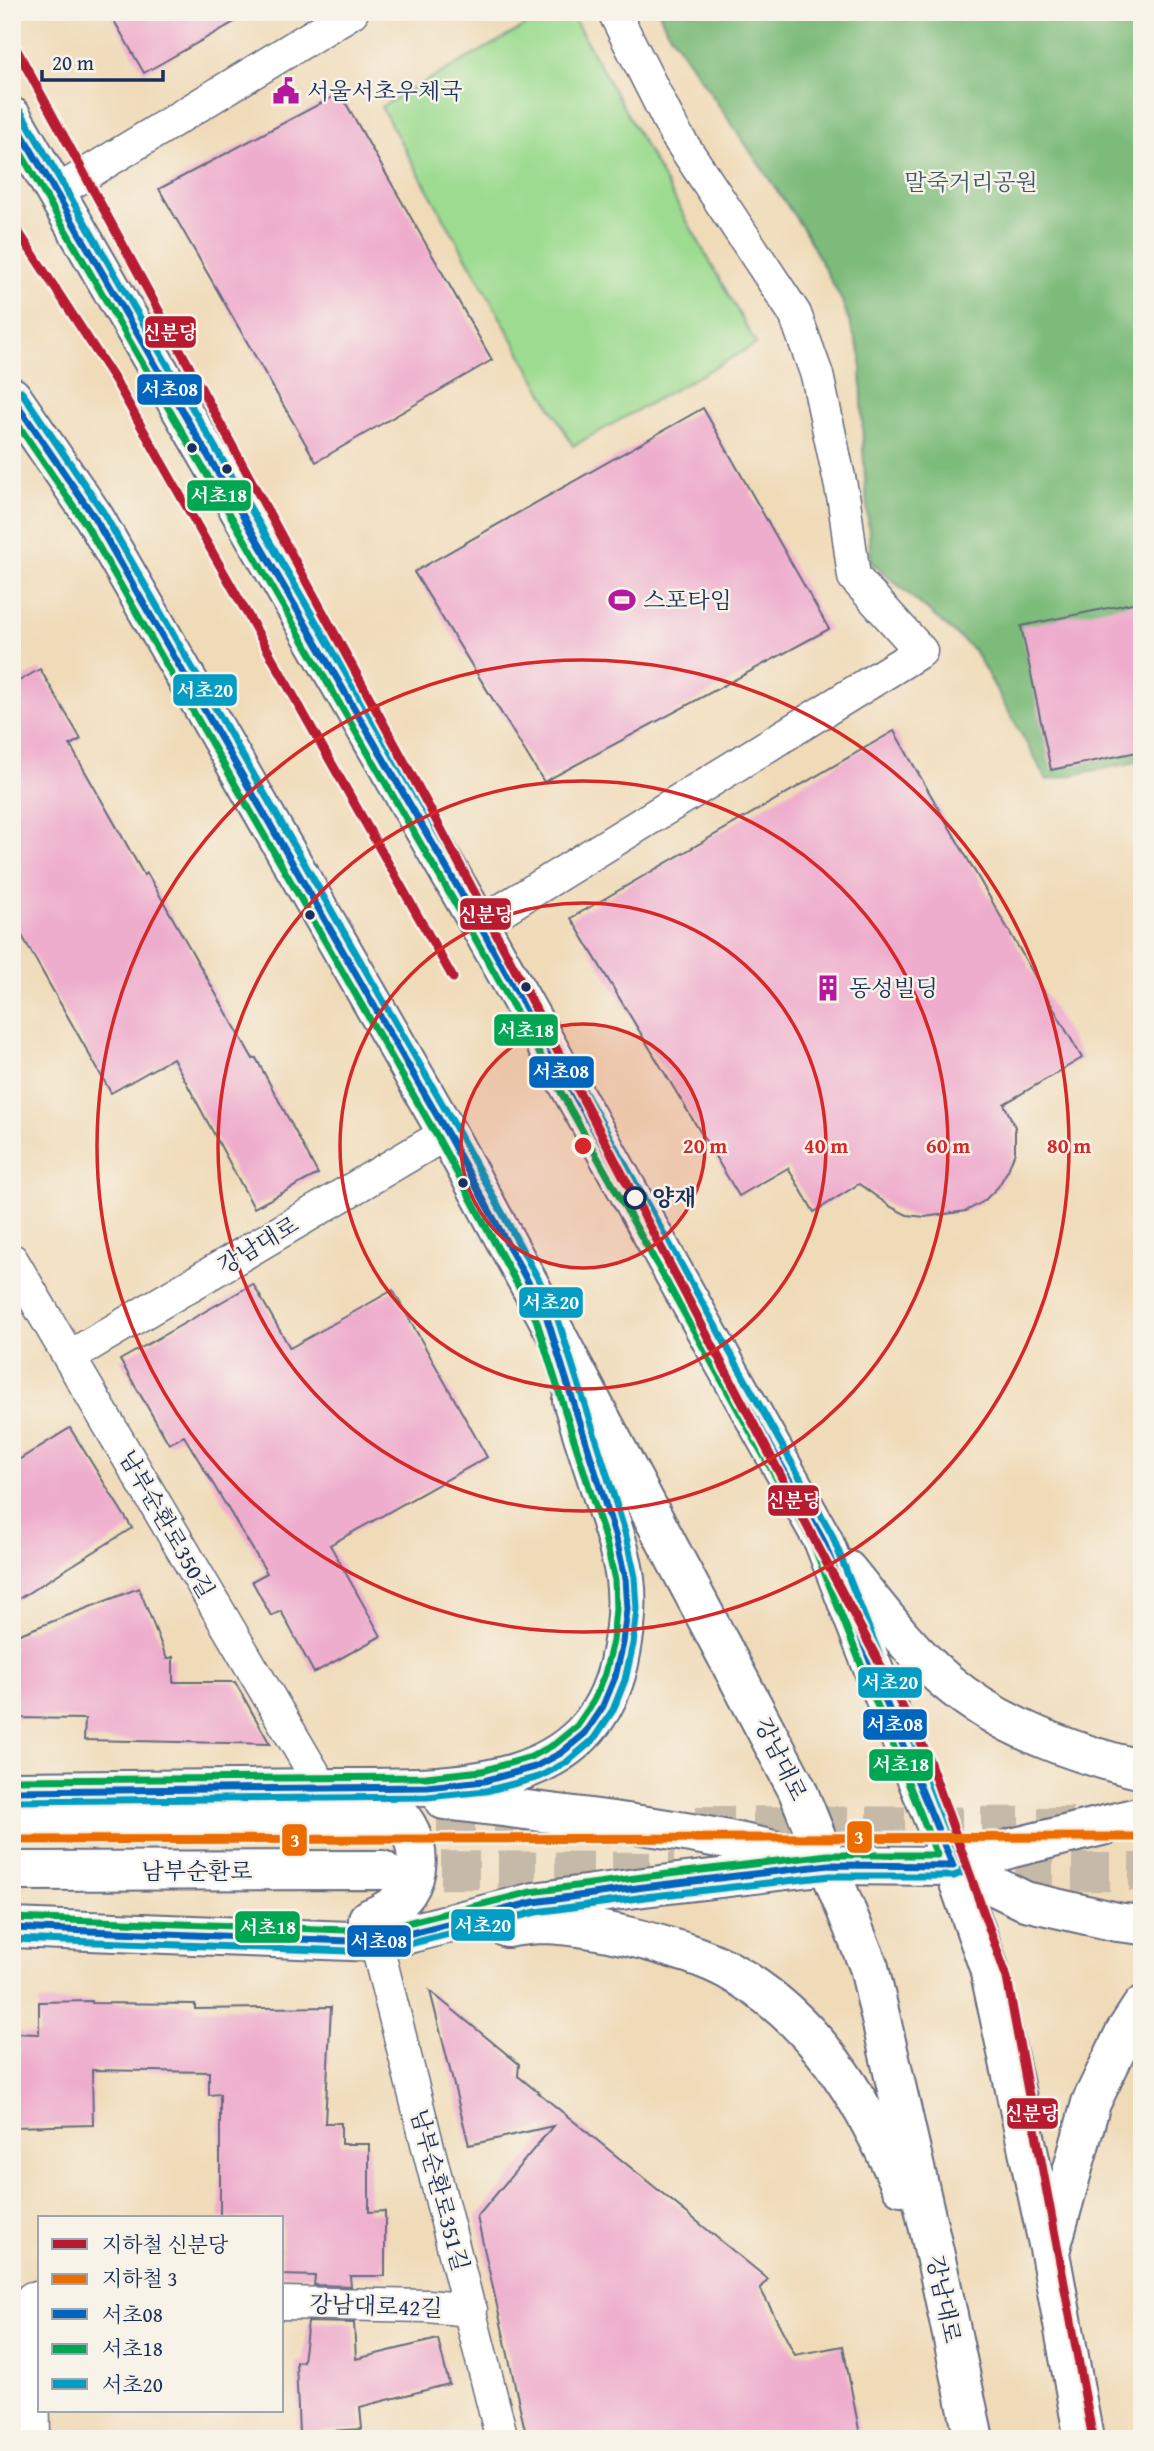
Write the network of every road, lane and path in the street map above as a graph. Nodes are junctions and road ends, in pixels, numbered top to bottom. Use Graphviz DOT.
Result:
graph roads {
  1 [pos="352,12"];
  2 [pos="614,12"];
  3 [pos="12,117"];
  4 [pos="55,193"];
  5 [pos="12,397"];
  6 [pos="479,924"];
  7 [pos="447,1133"];
  8 [pos="12,1260"];
  9 [pos="546,1315"];
  10 [pos="69,1357"];
  11 [pos="823,1540"];
  12 [pos="1142,1770"];
  13 [pos="332,1787"];
  14 [pos="12,1791"];
  15 [pos="1142,1816"];
  16 [pos="380,1824"];
  17 [pos="12,1826"];
  18 [pos="829,1865"];
  19 [pos="953,1866"];
  20 [pos="382,1870"];
  21 [pos="12,1871"];
  22 [pos="1142,1925"];
  23 [pos="12,1928"];
  24 [pos="376,1942"];
  25 [pos="1142,2006"];
  26 [pos="1050,2253"];
  27 [pos="939,2273"];
  28 [pos="28,2298"];
  29 [pos="284,2303"];
  30 [pos="471,2310"];
  31 [pos="34,2439"];
  32 [pos="502,2439"];
  33 [pos="974,2439"];
  34 [pos="1084,2439"];
  1 -- 4 [label="street"];
  2 -- 6 [label="street"];
  3 -- 4 [label="main road"];
  4 -- 6 [label="main road"];
  5 -- 7 [label="main road, 강남대로"];
  6 -- 11 [label="main road"];
  7 -- 9 [label="main road, 강남대로"];
  7 -- 10 [label="street, 강남대로"];
  8 -- 10 [label="street, 남부순환로350길"];
  9 -- 13 [label="main road"];
  9 -- 18 [label="main road, 강남대로"];
  10 -- 13 [label="street, 남부순환로350길"];
  11 -- 12 [label="main road"];
  11 -- 19 [label="main road"];
  13 -- 14 [label="main road"];
  13 -- 18 [label="main road"];
  13 -- 24 [label="main road"];
  15 -- 19 [label="main road"];
  16 -- 17 [label="main road, 남부순환로"];
  18 -- 19 [label="main road"];
  18 -- 24 [label="main road"];
  18 -- 27 [label="main road, 강남대로"];
  19 -- 22 [label="main road"];
  19 -- 26 [label="main road"];
  20 -- 21 [label="main road, 남부순환로"];
  23 -- 24 [label="main road"];
  24 -- 27 [label="main road"];
  24 -- 30 [label="street, 남부순환로351길"];
  25 -- 26 [label="main road"];
  26 -- 34 [label="main road"];
  27 -- 33 [label="main road, 강남대로"];
  28 -- 31 [label="street"];
  29 -- 30 [label="street, 강남대로42길"];
  30 -- 32 [label="street, 남부순환로351길"];
}
